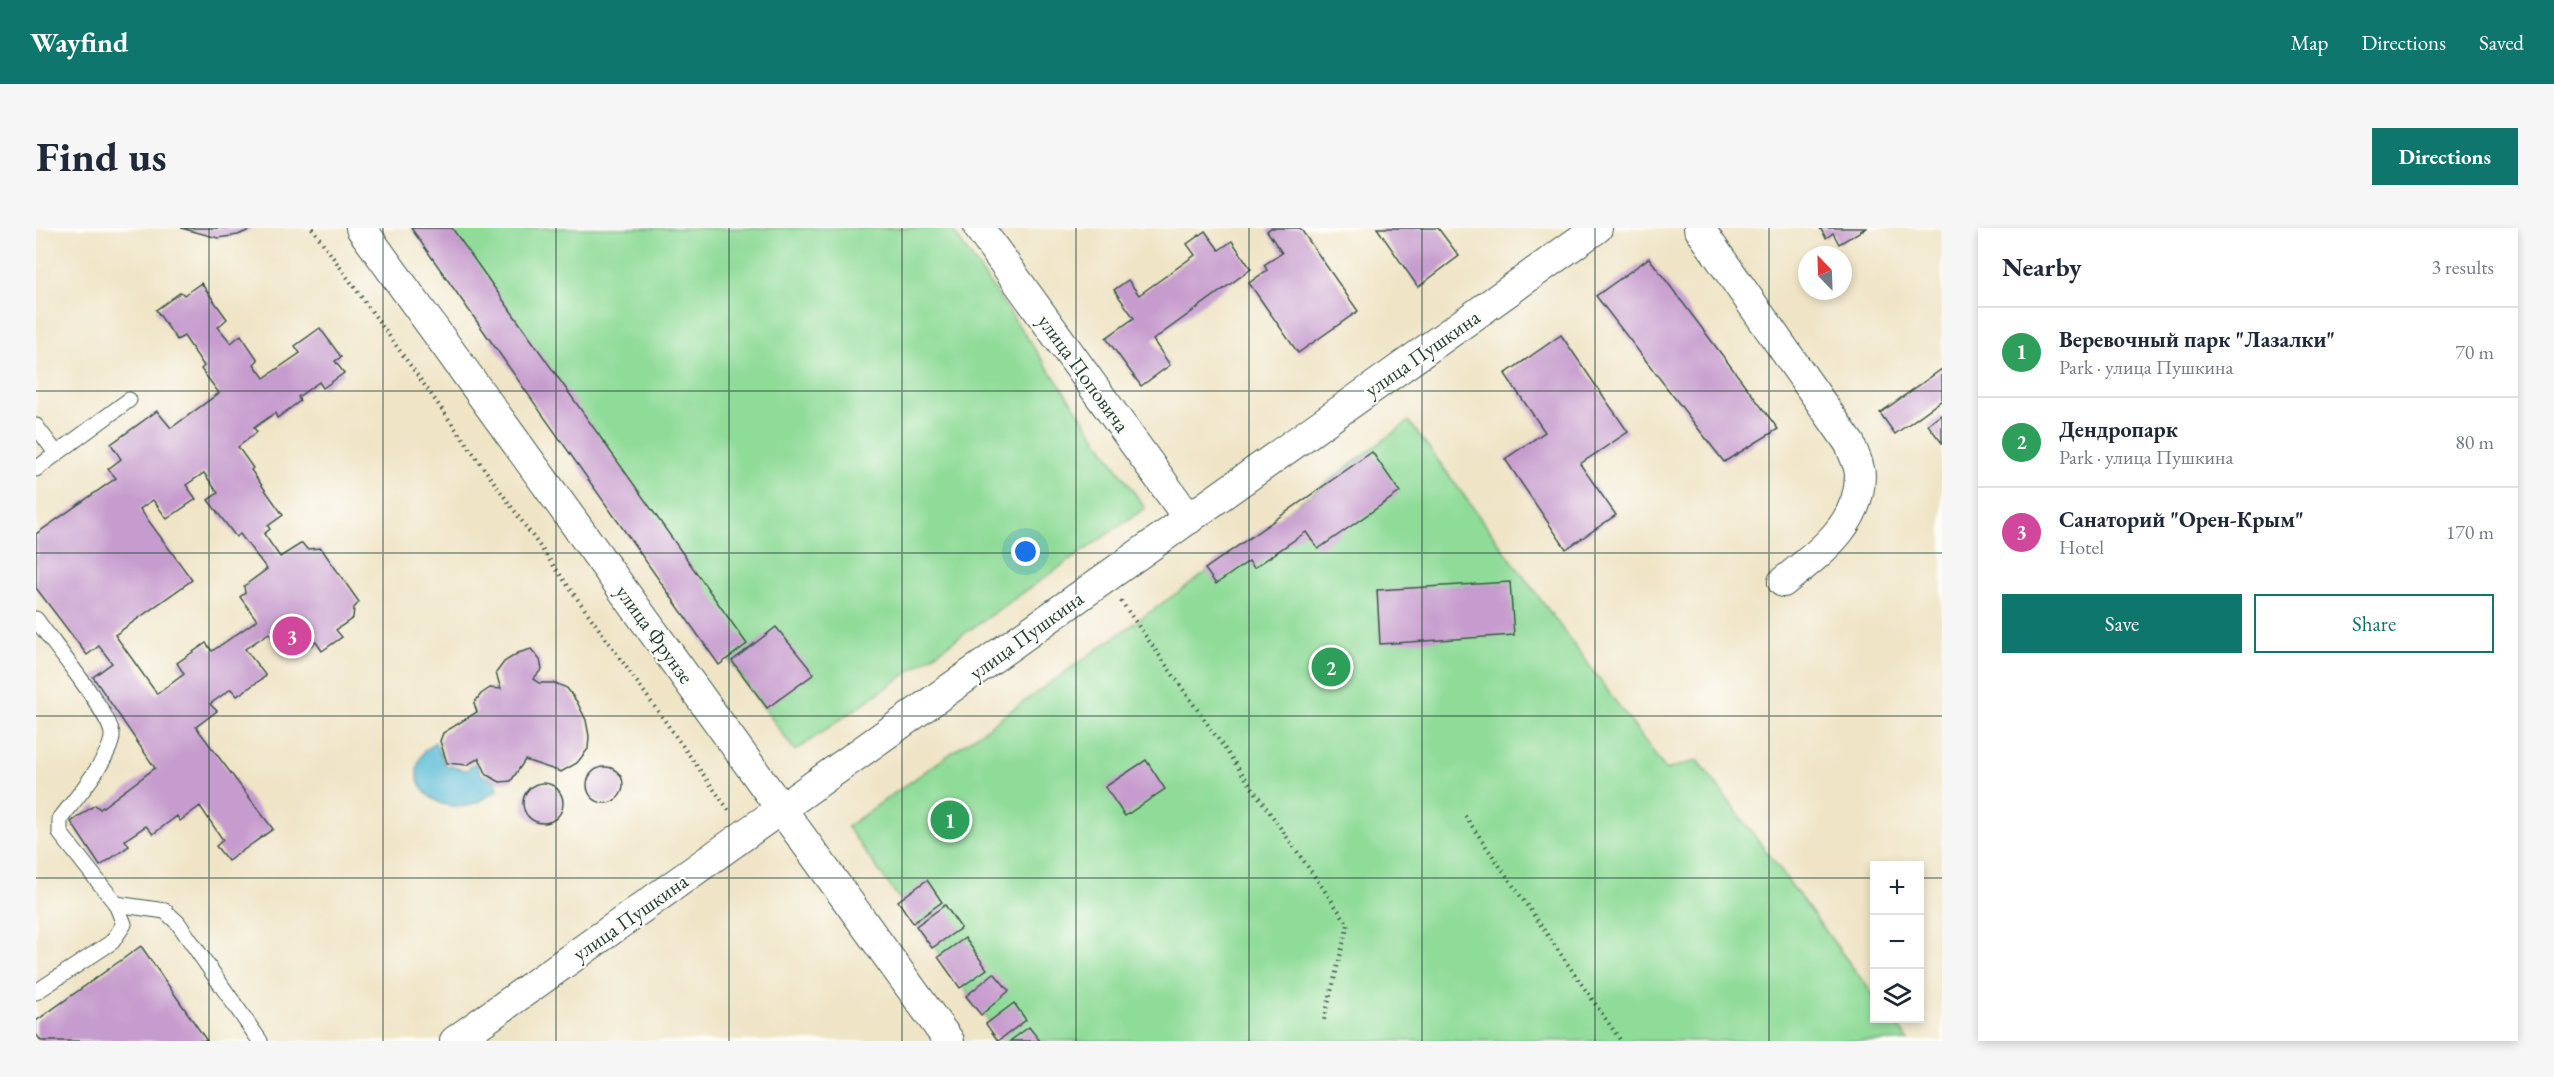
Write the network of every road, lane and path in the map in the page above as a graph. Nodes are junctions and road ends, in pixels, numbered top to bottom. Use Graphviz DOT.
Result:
graph roads {
  1 [pos="312,228"];
  2 [pos="361,228"];
  3 [pos="979,228"];
  4 [pos="1597,228"];
  5 [pos="1699,228"];
  6 [pos="129,400"];
  7 [pos="36,426"];
  8 [pos="56,453"];
  9 [pos="36,469"];
  10 [pos="1189,519"];
  11 [pos="1105,578"];
  12 [pos="1783,582"];
  13 [pos="36,619"];
  14 [pos="781,810"];
  15 [pos="1465,816"];
  16 [pos="747,834"];
  17 [pos="116,904"];
  18 [pos="36,992"];
  19 [pos="1324,1020"];
  20 [pos="260,1041"];
  21 [pos="455,1041"];
  22 [pos="949,1041"];
  23 [pos="1622,1041"];
  1 -- 16 [label="path"];
  2 -- 14 [label="street, улица Фрунзе"];
  3 -- 10 [label="street, улица Поповича"];
  4 -- 10 [label="street, улица Пушкина"];
  5 -- 12 [label="street"];
  6 -- 8 [label="lane"];
  7 -- 8 [label="lane"];
  8 -- 9 [label="lane"];
  10 -- 11 [label="street, улица Пушкина"];
  11 -- 14 [label="street, улица Пушкина"];
  11 -- 19 [label="path"];
  13 -- 17 [label="lane"];
  14 -- 16 [label="street, улица Пушкина"];
  14 -- 22 [label="street, улица Фрунзе"];
  15 -- 23 [label="path"];
  16 -- 21 [label="street, улица Пушкина"];
  17 -- 18 [label="lane"];
  17 -- 20 [label="lane"];
}
